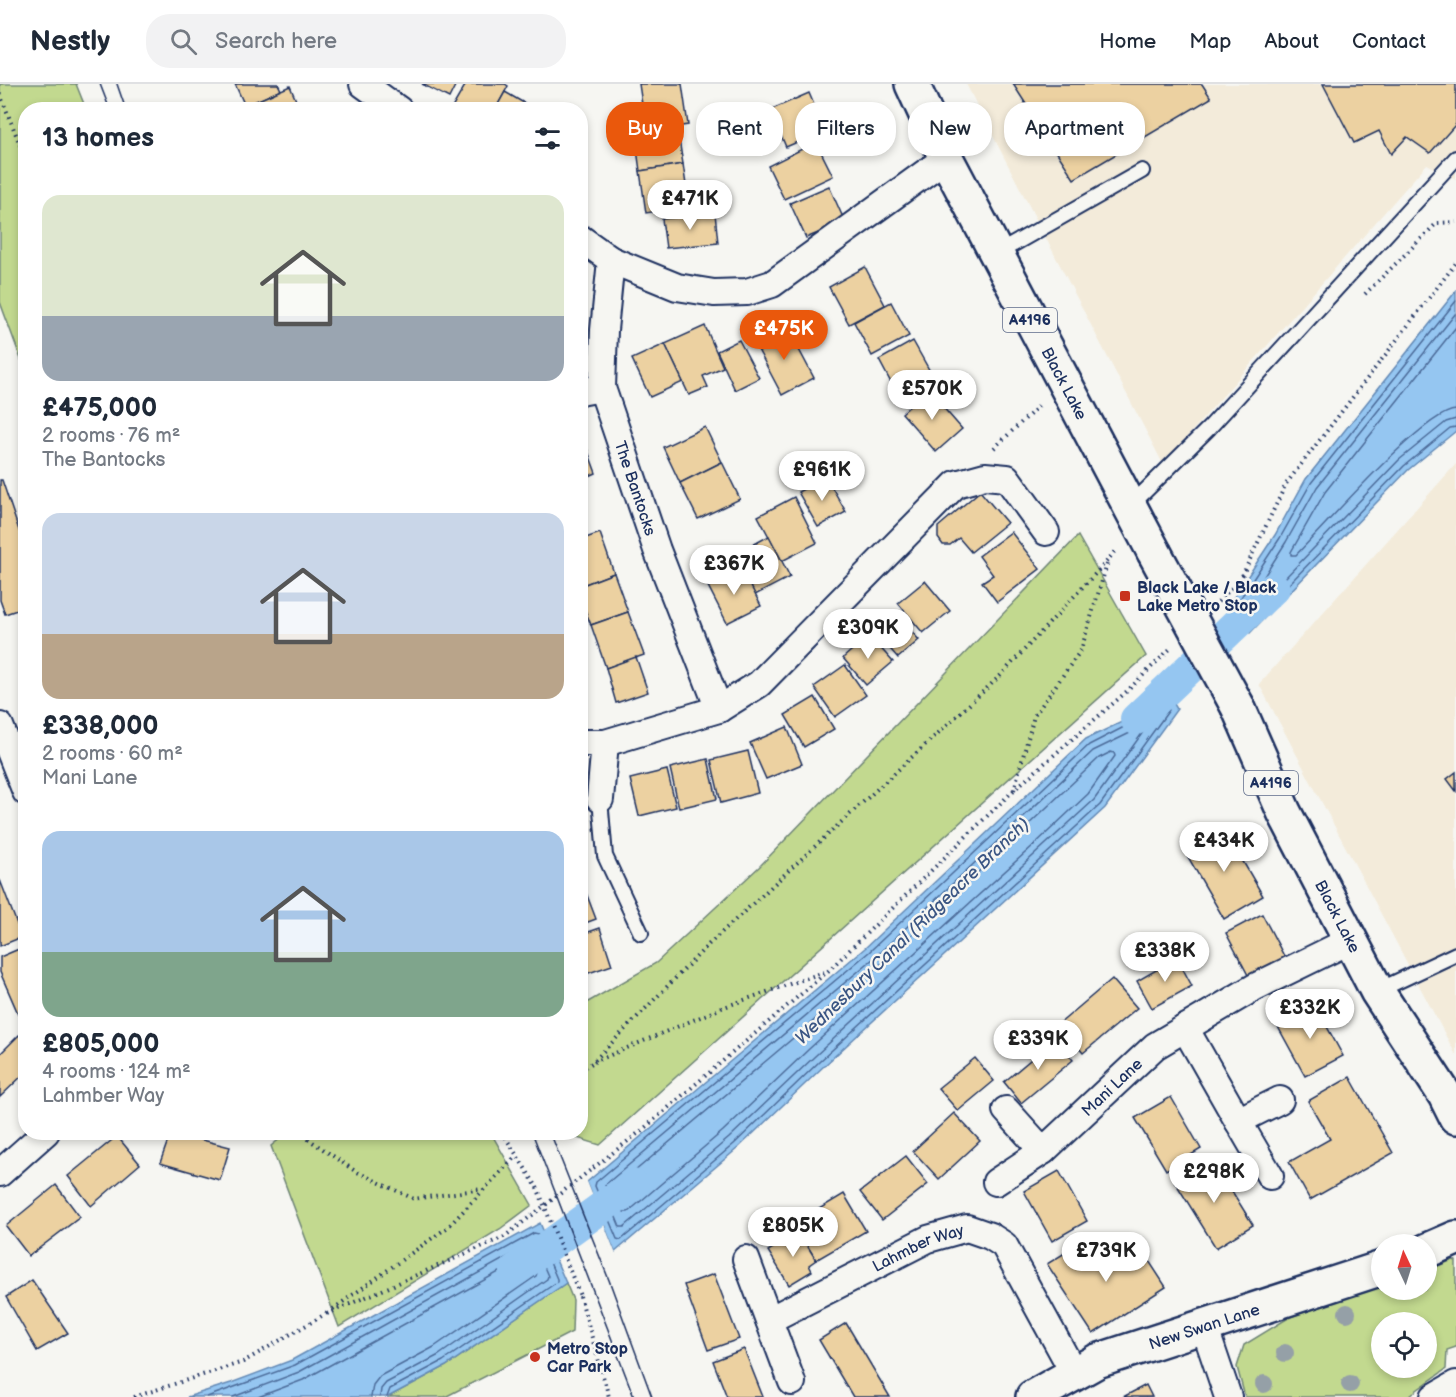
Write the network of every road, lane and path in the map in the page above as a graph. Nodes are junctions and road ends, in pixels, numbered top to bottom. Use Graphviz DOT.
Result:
graph roads {
  1 [pos="363,84"];
  2 [pos="912,84"];
  3 [pos="0,94"];
  4 [pos="388,102"];
  5 [pos="18,140"];
  6 [pos="945,158"];
  7 [pos="1456,158"];
  8 [pos="1142,171"];
  9 [pos="588,244"];
  10 [pos="996,254"];
  11 [pos="611,260"];
  12 [pos="1456,263"];
  13 [pos="1063,383"];
  14 [pos="591,390"];
  15 [pos="956,484"];
  16 [pos="1130,506"];
  17 [pos="1046,532"];
  18 [pos="1216,603"];
  19 [pos="1175,644"];
  20 [pos="719,708"];
  21 [pos="0,726"];
  22 [pos="592,743"];
  23 [pos="18,772"];
  24 [pos="1014,790"];
  25 [pos="600,799"];
  26 [pos="641,933"];
  27 [pos="1351,940"];
  28 [pos="1456,954"];
  29 [pos="828,971"];
  30 [pos="1377,991"];
  31 [pos="1185,1028"];
  32 [pos="592,1063"];
  33 [pos="588,1065"];
  34 [pos="1280,1100"];
  35 [pos="1006,1110"];
  36 [pos="1456,1117"];
  37 [pos="1238,1121"];
  38 [pos="37,1140"];
  39 [pos="309,1140"];
  40 [pos="507,1140"];
  41 [pos="1042,1150"];
  42 [pos="516,1156"];
  43 [pos="0,1173"];
  44 [pos="1270,1176"];
  45 [pos="996,1182"];
  46 [pos="482,1189"];
  47 [pos="1456,1238"];
  48 [pos="1437,1246"];
  49 [pos="746,1259"];
  50 [pos="1371,1272"];
  51 [pos="327,1314"];
  52 [pos="769,1320"];
  53 [pos="1204,1326"];
  54 [pos="1074,1373"];
  55 [pos="792,1382"];
  56 [pos="1456,1384"];
  57 [pos="135,1397"];
  58 [pos="609,1397"];
  59 [pos="1033,1397"];
  60 [pos="1228,1397"];
  61 [pos="1434,1397"];
  1 -- 4 [label="street"];
  2 -- 6 [label="main road, Black Lake / A4196"];
  3 -- 5 [label="path"];
  6 -- 10 [label="main road, Black Lake / A4196"];
  6 -- 11 [label="street"];
  7 -- 16 [label="lane"];
  8 -- 10 [label="lane"];
  9 -- 11 [label="street"];
  10 -- 13 [label="main road, Black Lake / A4196"];
  11 -- 14 [label="street, The Bantocks"];
  12 -- 18 [label="path"];
  13 -- 15 [label="path"];
  13 -- 16 [label="main road, Black Lake / A4196"];
  14 -- 20 [label="street, The Bantocks"];
  15 -- 17 [label="street"];
  15 -- 20 [label="street"];
  16 -- 27 [label="main road, Black Lake / A4196, bridge"];
  19 -- 24 [label="path"];
  20 -- 22 [label="street"];
  21 -- 23 [label="street"];
  22 -- 25 [label="street"];
  24 -- 29 [label="path"];
  24 -- 32 [label="path"];
  25 -- 26 [label="lane"];
  27 -- 30 [label="main road, Black Lake / A4196"];
  27 -- 31 [label="street, Mani Lane"];
  28 -- 30 [label="lane"];
  29 -- 32 [label="path"];
  29 -- 51 [label="path"];
  30 -- 36 [label="main road, Black Lake / A4196"];
  31 -- 37 [label="street"];
  31 -- 41 [label="street, Mani Lane"];
  32 -- 33 [label="path"];
  34 -- 37 [label="street"];
  35 -- 41 [label="street"];
  37 -- 44 [label="street"];
  38 -- 43 [label="street"];
  39 -- 46 [label="path"];
  40 -- 42 [label="path"];
  41 -- 45 [label="street, Mani Lane"];
  42 -- 46 [label="path"];
  42 -- 58 [label="path, bridge"];
  46 -- 51 [label="path"];
  47 -- 48 [label="main road"];
  49 -- 52 [label="street"];
  50 -- 53 [label="main road, New Swan Lane"];
  51 -- 57 [label="path"];
  52 -- 54 [label="street, Lahmber Way"];
  52 -- 55 [label="street"];
  53 -- 54 [label="main road, New Swan Lane"];
  53 -- 60 [label="street"];
  54 -- 59 [label="main road, New Swan Lane"];
  56 -- 61 [label="street"];
}
